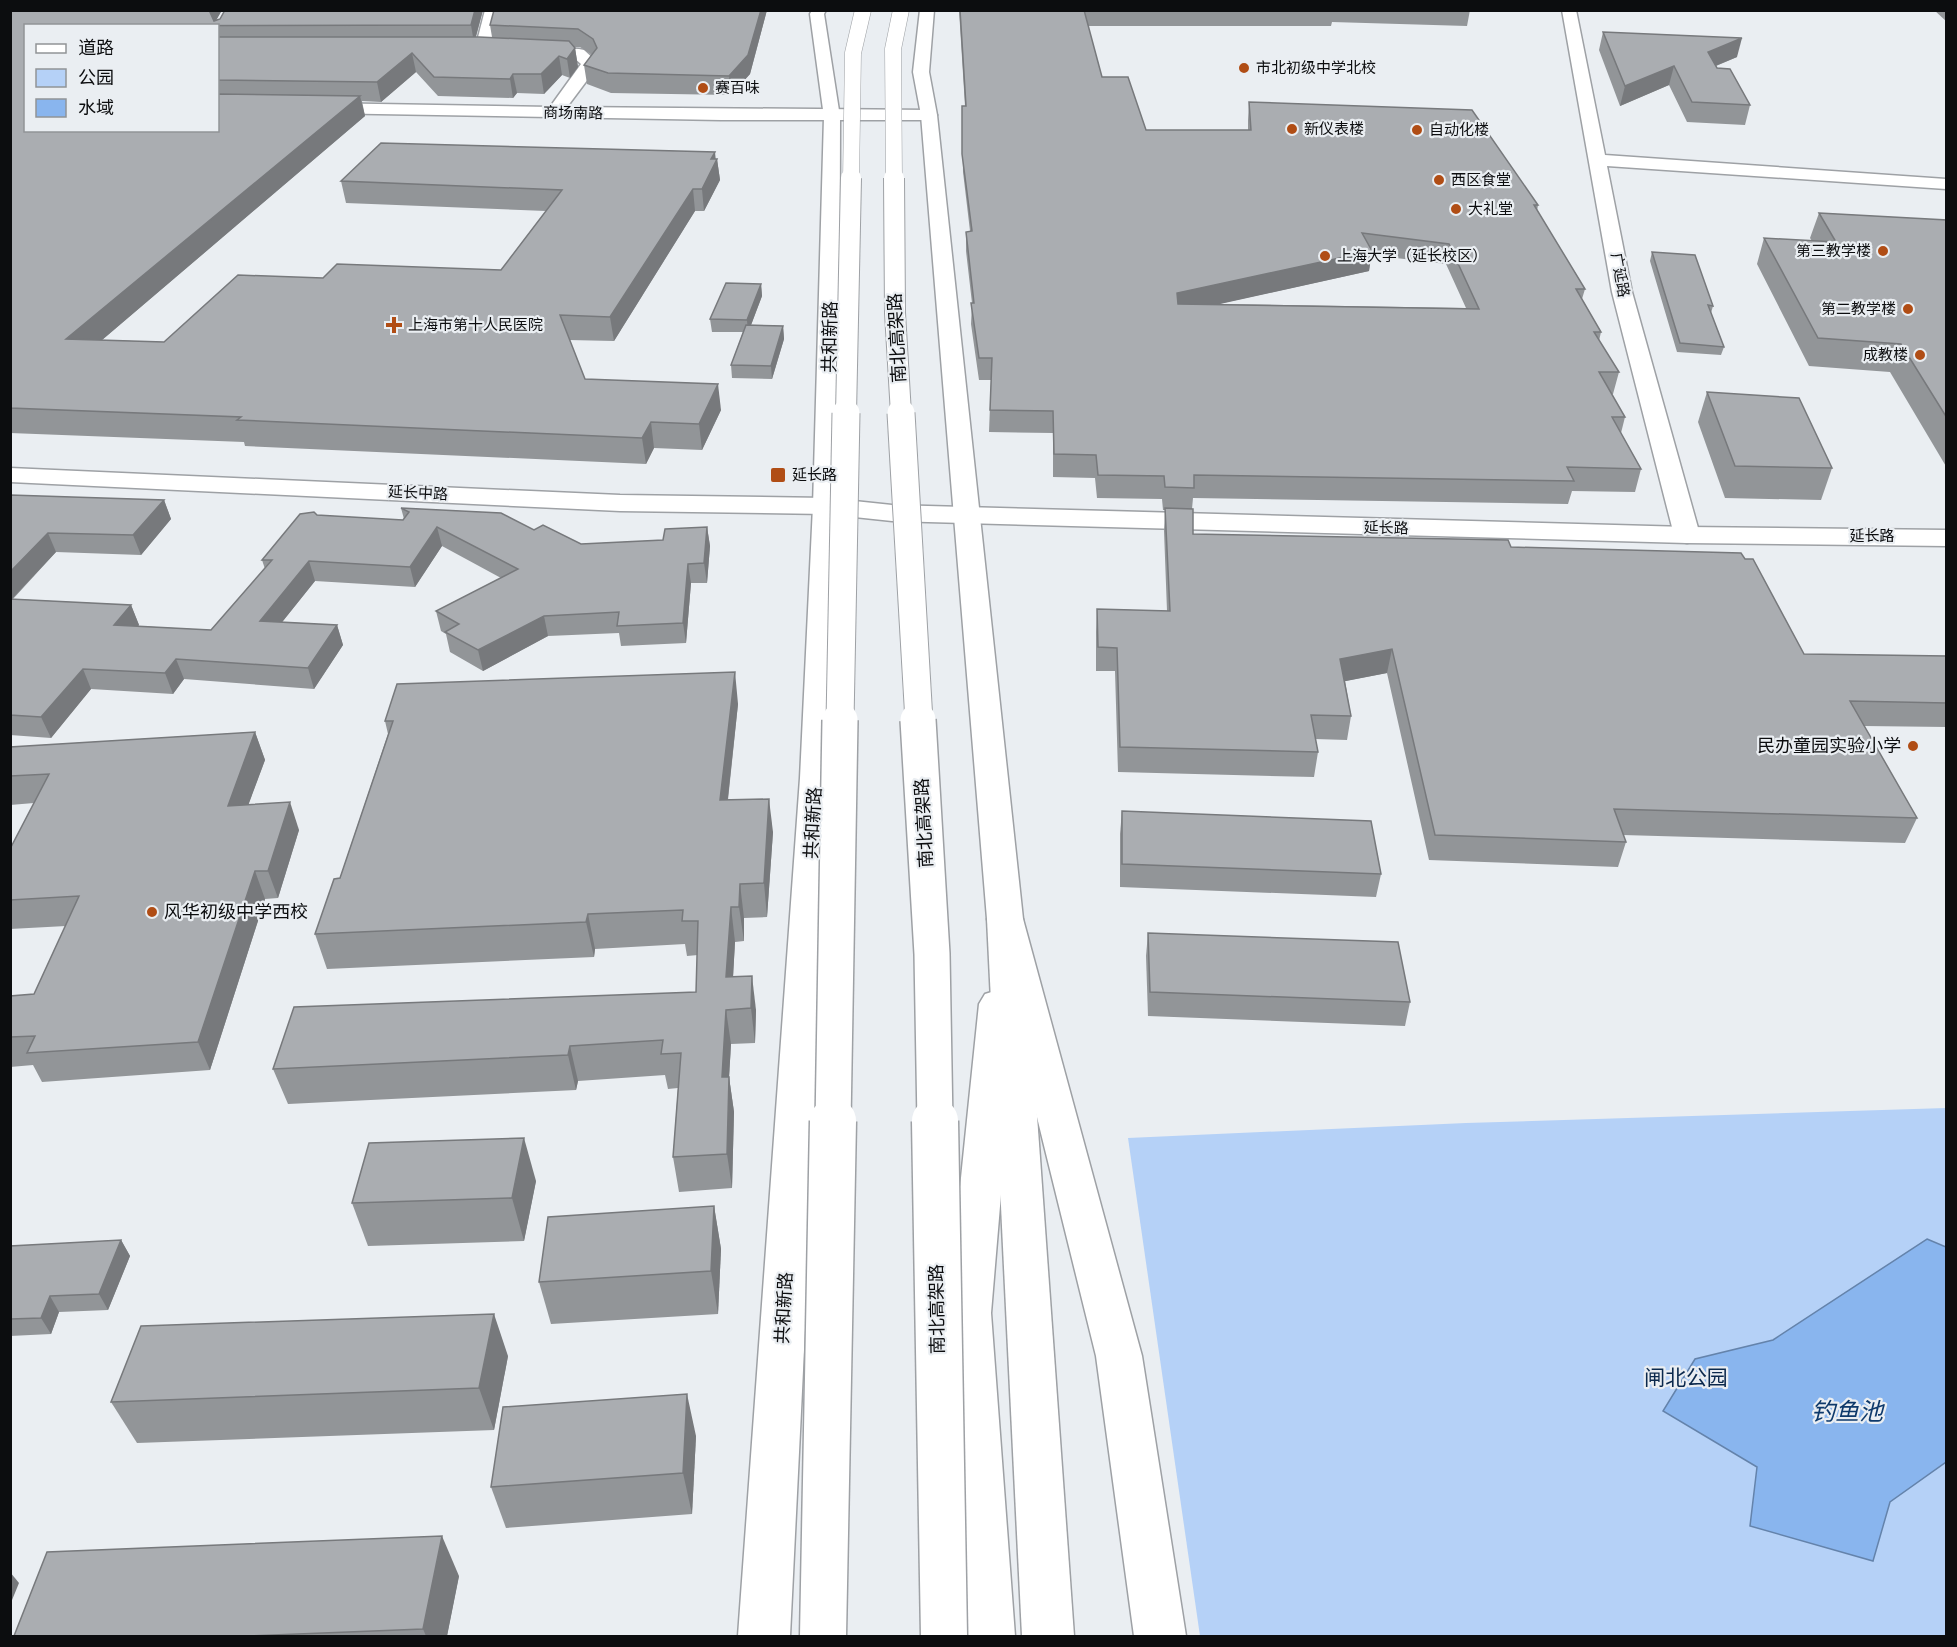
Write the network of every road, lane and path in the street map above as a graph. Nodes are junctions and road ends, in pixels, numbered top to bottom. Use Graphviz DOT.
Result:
graph roads {
  1 [pos="492,10"];
  2 [pos="819,10"];
  3 [pos="863,10"];
  4 [pos="901,10"];
  5 [pos="927,10"];
  6 [pos="1569,10"];
  7 [pos="482,49"];
  8 [pos="514,50"];
  9 [pos="299,108"];
  10 [pos="555,112"];
  11 [pos="929,115"];
  12 [pos="832,117"];
  13 [pos="1597,160"];
  14 [pos="1947,184"];
  15 [pos="10,475"];
  16 [pos="826,506"];
  17 [pos="965,515"];
  18 [pos="1687,535"];
  19 [pos="1947,538"];
  20 [pos="1005,919"];
  21 [pos="764,1636"];
  22 [pos="823,1636"];
  23 [pos="944,1636"];
  24 [pos="989,1636"];
  25 [pos="1048,1636"];
  26 [pos="1160,1636"];
  1 -- 7 [label="main road"];
  2 -- 12 [label="main road, 共和新路"];
  3 -- 22 [label="main road, bridge"];
  4 -- 23 [label="main road, 南北高架路, bridge"];
  5 -- 11 [label="main road"];
  6 -- 13 [label="main road, 广延路"];
  8 -- 10 [label="main road"];
  9 -- 10 [label="main road, 商场南路"];
  10 -- 12 [label="main road, 商场南路"];
  11 -- 12 [label="main road, 商场南路"];
  11 -- 17 [label="main road"];
  12 -- 16 [label="main road, 共和新路"];
  13 -- 14 [label="main road"];
  13 -- 18 [label="main road, 广延路"];
  15 -- 16 [label="main road, 延长中路"];
  16 -- 17 [label="main road, 延长路"];
  16 -- 21 [label="main road, 共和新路"];
  17 -- 18 [label="main road, 延长路"];
  17 -- 20 [label="main road"];
  18 -- 19 [label="main road, 延长路"];
  20 -- 24 [label="main road"];
  20 -- 25 [label="main road"];
  20 -- 26 [label="main road"];
}
